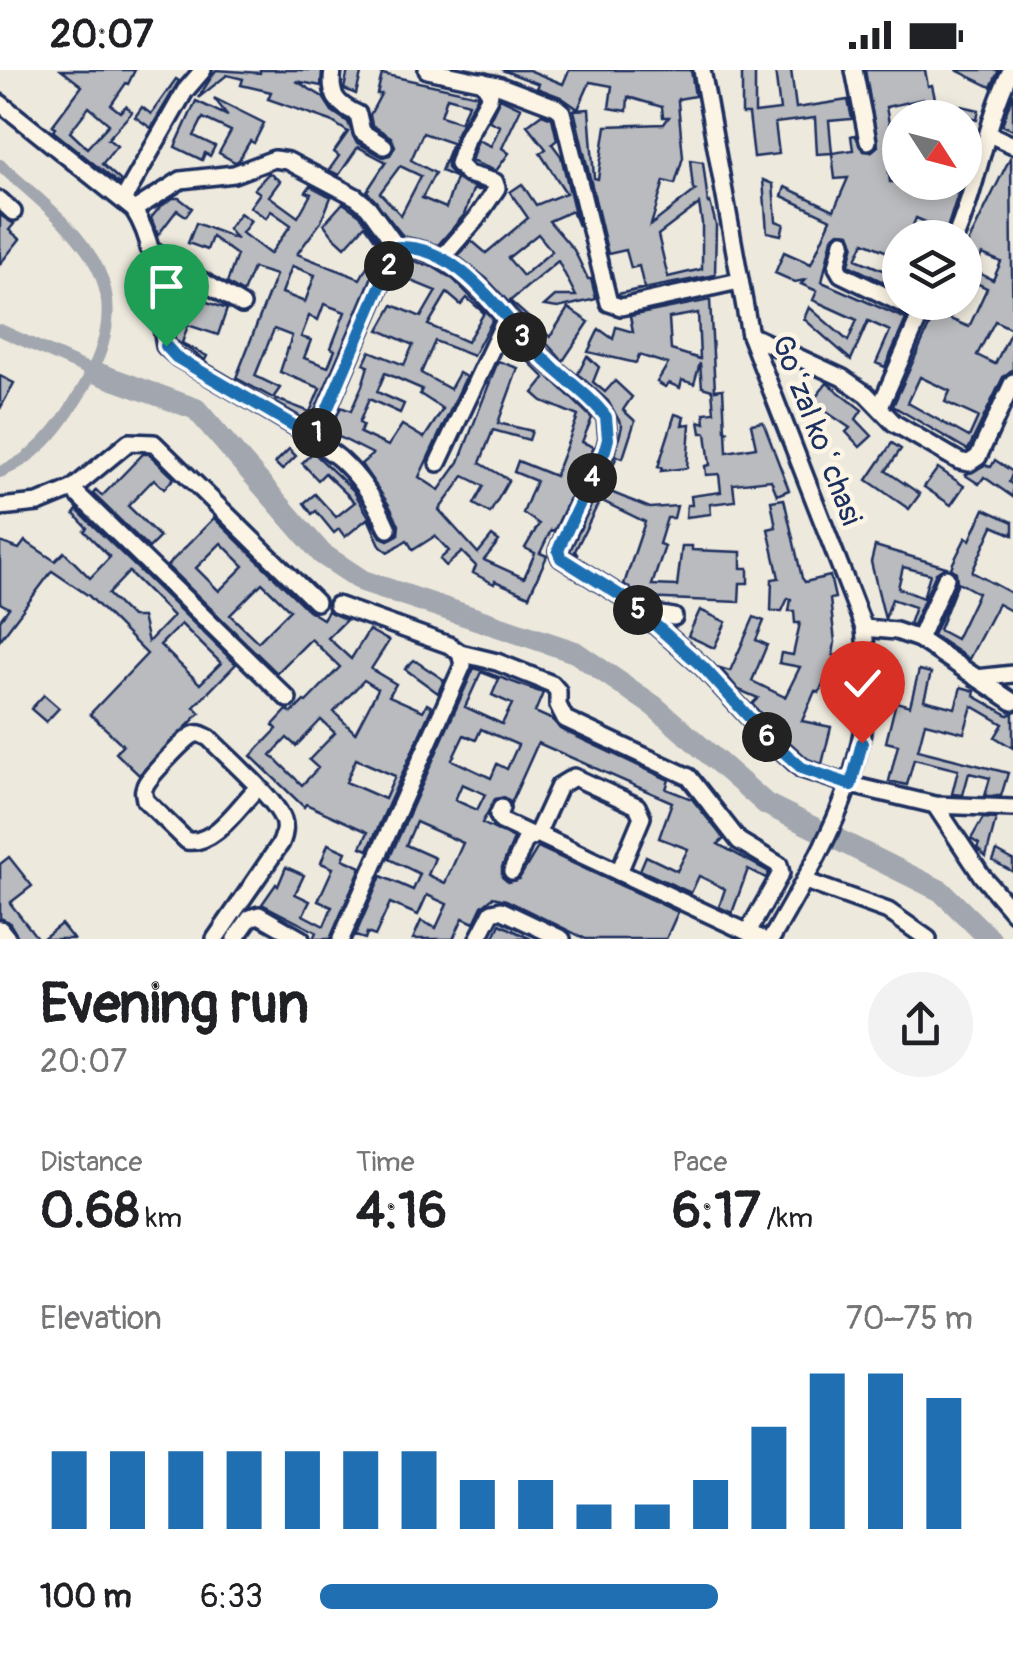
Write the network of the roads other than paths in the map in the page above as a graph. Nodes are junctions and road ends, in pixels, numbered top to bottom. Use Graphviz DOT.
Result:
graph roads {
  1 [pos="203,70"];
  2 [pos="333,70"];
  3 [pos="427,70"];
  4 [pos="702,70"];
  5 [pos="854,70"];
  6 [pos="1012,70"];
  7 [pos="484,76"];
  8 [pos="0,103"];
  9 [pos="988,134"];
  10 [pos="868,140"];
  11 [pos="1013,145"];
  12 [pos="384,146"];
  13 [pos="0,200"];
  14 [pos="128,205"];
  15 [pos="13,212"];
  16 [pos="962,220"];
  17 [pos="843,242"];
  18 [pos="397,247"];
  19 [pos="148,248"];
  20 [pos="441,259"];
  21 [pos="739,281"];
  22 [pos="882,291"];
  23 [pos="242,305"];
  24 [pos="506,318"];
  25 [pos="919,320"];
  26 [pos="750,335"];
  27 [pos="1011,392"];
  28 [pos="880,408"];
  29 [pos="315,438"];
  30 [pos="438,463"];
  31 [pos="72,489"];
  32 [pos="0,506"];
  33 [pos="388,529"];
  34 [pos="946,578"];
  35 [pos="316,602"];
  36 [pos="337,605"];
  37 [pos="640,612"];
  38 [pos="674,616"];
  39 [pos="864,628"];
  40 [pos="919,639"];
  41 [pos="460,653"];
  42 [pos="1013,674"];
  43 [pos="976,678"];
  44 [pos="288,700"];
  45 [pos="1013,702"];
  46 [pos="851,785"];
  47 [pos="257,788"];
  48 [pos="934,805"];
  49 [pos="502,808"];
  50 [pos="1013,808"];
  51 [pos="534,835"];
  52 [pos="512,871"];
  53 [pos="619,872"];
  54 [pos="805,880"];
  55 [pos="1013,912"];
  56 [pos="0,929"];
  57 [pos="755,936"];
  58 [pos="481,938"];
  59 [pos="8,939"];
  60 [pos="214,939"];
  61 [pos="234,939"];
  62 [pos="301,939"];
  63 [pos="341,939"];
  64 [pos="562,939"];
  65 [pos="771,939"];
  66 [pos="928,939"];
  1 -- 14 [label="street"];
  2 -- 12 [label="street"];
  3 -- 7 [label="street"];
  4 -- 21 [label="street, Goʻzal koʻchasi"];
  5 -- 10 [label="street"];
  6 -- 9 [label="street"];
  7 -- 20 [label="street"];
  7 -- 21 [label="street"];
  8 -- 14 [label="street"];
  9 -- 11 [label="street"];
  9 -- 16 [label="street"];
  13 -- 15 [label="street"];
  14 -- 18 [label="street"];
  14 -- 19 [label="street"];
  17 -- 22 [label="street"];
  18 -- 20 [label="street"];
  18 -- 29 [label="street"];
  19 -- 23 [label="street"];
  19 -- 29 [label="street"];
  20 -- 24 [label="street"];
  21 -- 26 [label="street, Goʻzal koʻchasi"];
  24 -- 30 [label="street"];
  24 -- 37 [label="street"];
  25 -- 28 [label="street"];
  26 -- 28 [label="street"];
  26 -- 39 [label="street, Goʻzal koʻchasi"];
  27 -- 28 [label="street"];
  29 -- 33 [label="street"];
  31 -- 32 [label="street"];
  31 -- 35 [label="street"];
  31 -- 44 [label="street"];
  34 -- 40 [label="street"];
  36 -- 41 [label="street"];
  37 -- 38 [label="street"];
  37 -- 46 [label="street"];
  39 -- 40 [label="street"];
  39 -- 46 [label="street, Goʻzal koʻchasi"];
  40 -- 43 [label="street"];
  41 -- 57 [label="street"];
  41 -- 63 [label="street"];
  42 -- 43 [label="street"];
  43 -- 45 [label="street"];
  46 -- 48 [label="street"];
  46 -- 54 [label="street, Goʻzal koʻchasi"];
  47 -- 47 [label="street"];
  47 -- 60 [label="street"];
  48 -- 50 [label="street"];
  48 -- 55 [label="street"];
  49 -- 51 [label="street"];
  51 -- 52 [label="street"];
  51 -- 53 [label="street"];
  51 -- 53 [label="street"];
  53 -- 57 [label="street"];
  54 -- 65 [label="street, Goʻzal koʻchasi"];
  54 -- 66 [label="street"];
  56 -- 59 [label="street"];
  58 -- 64 [label="street"];
  61 -- 62 [label="street"];
}
